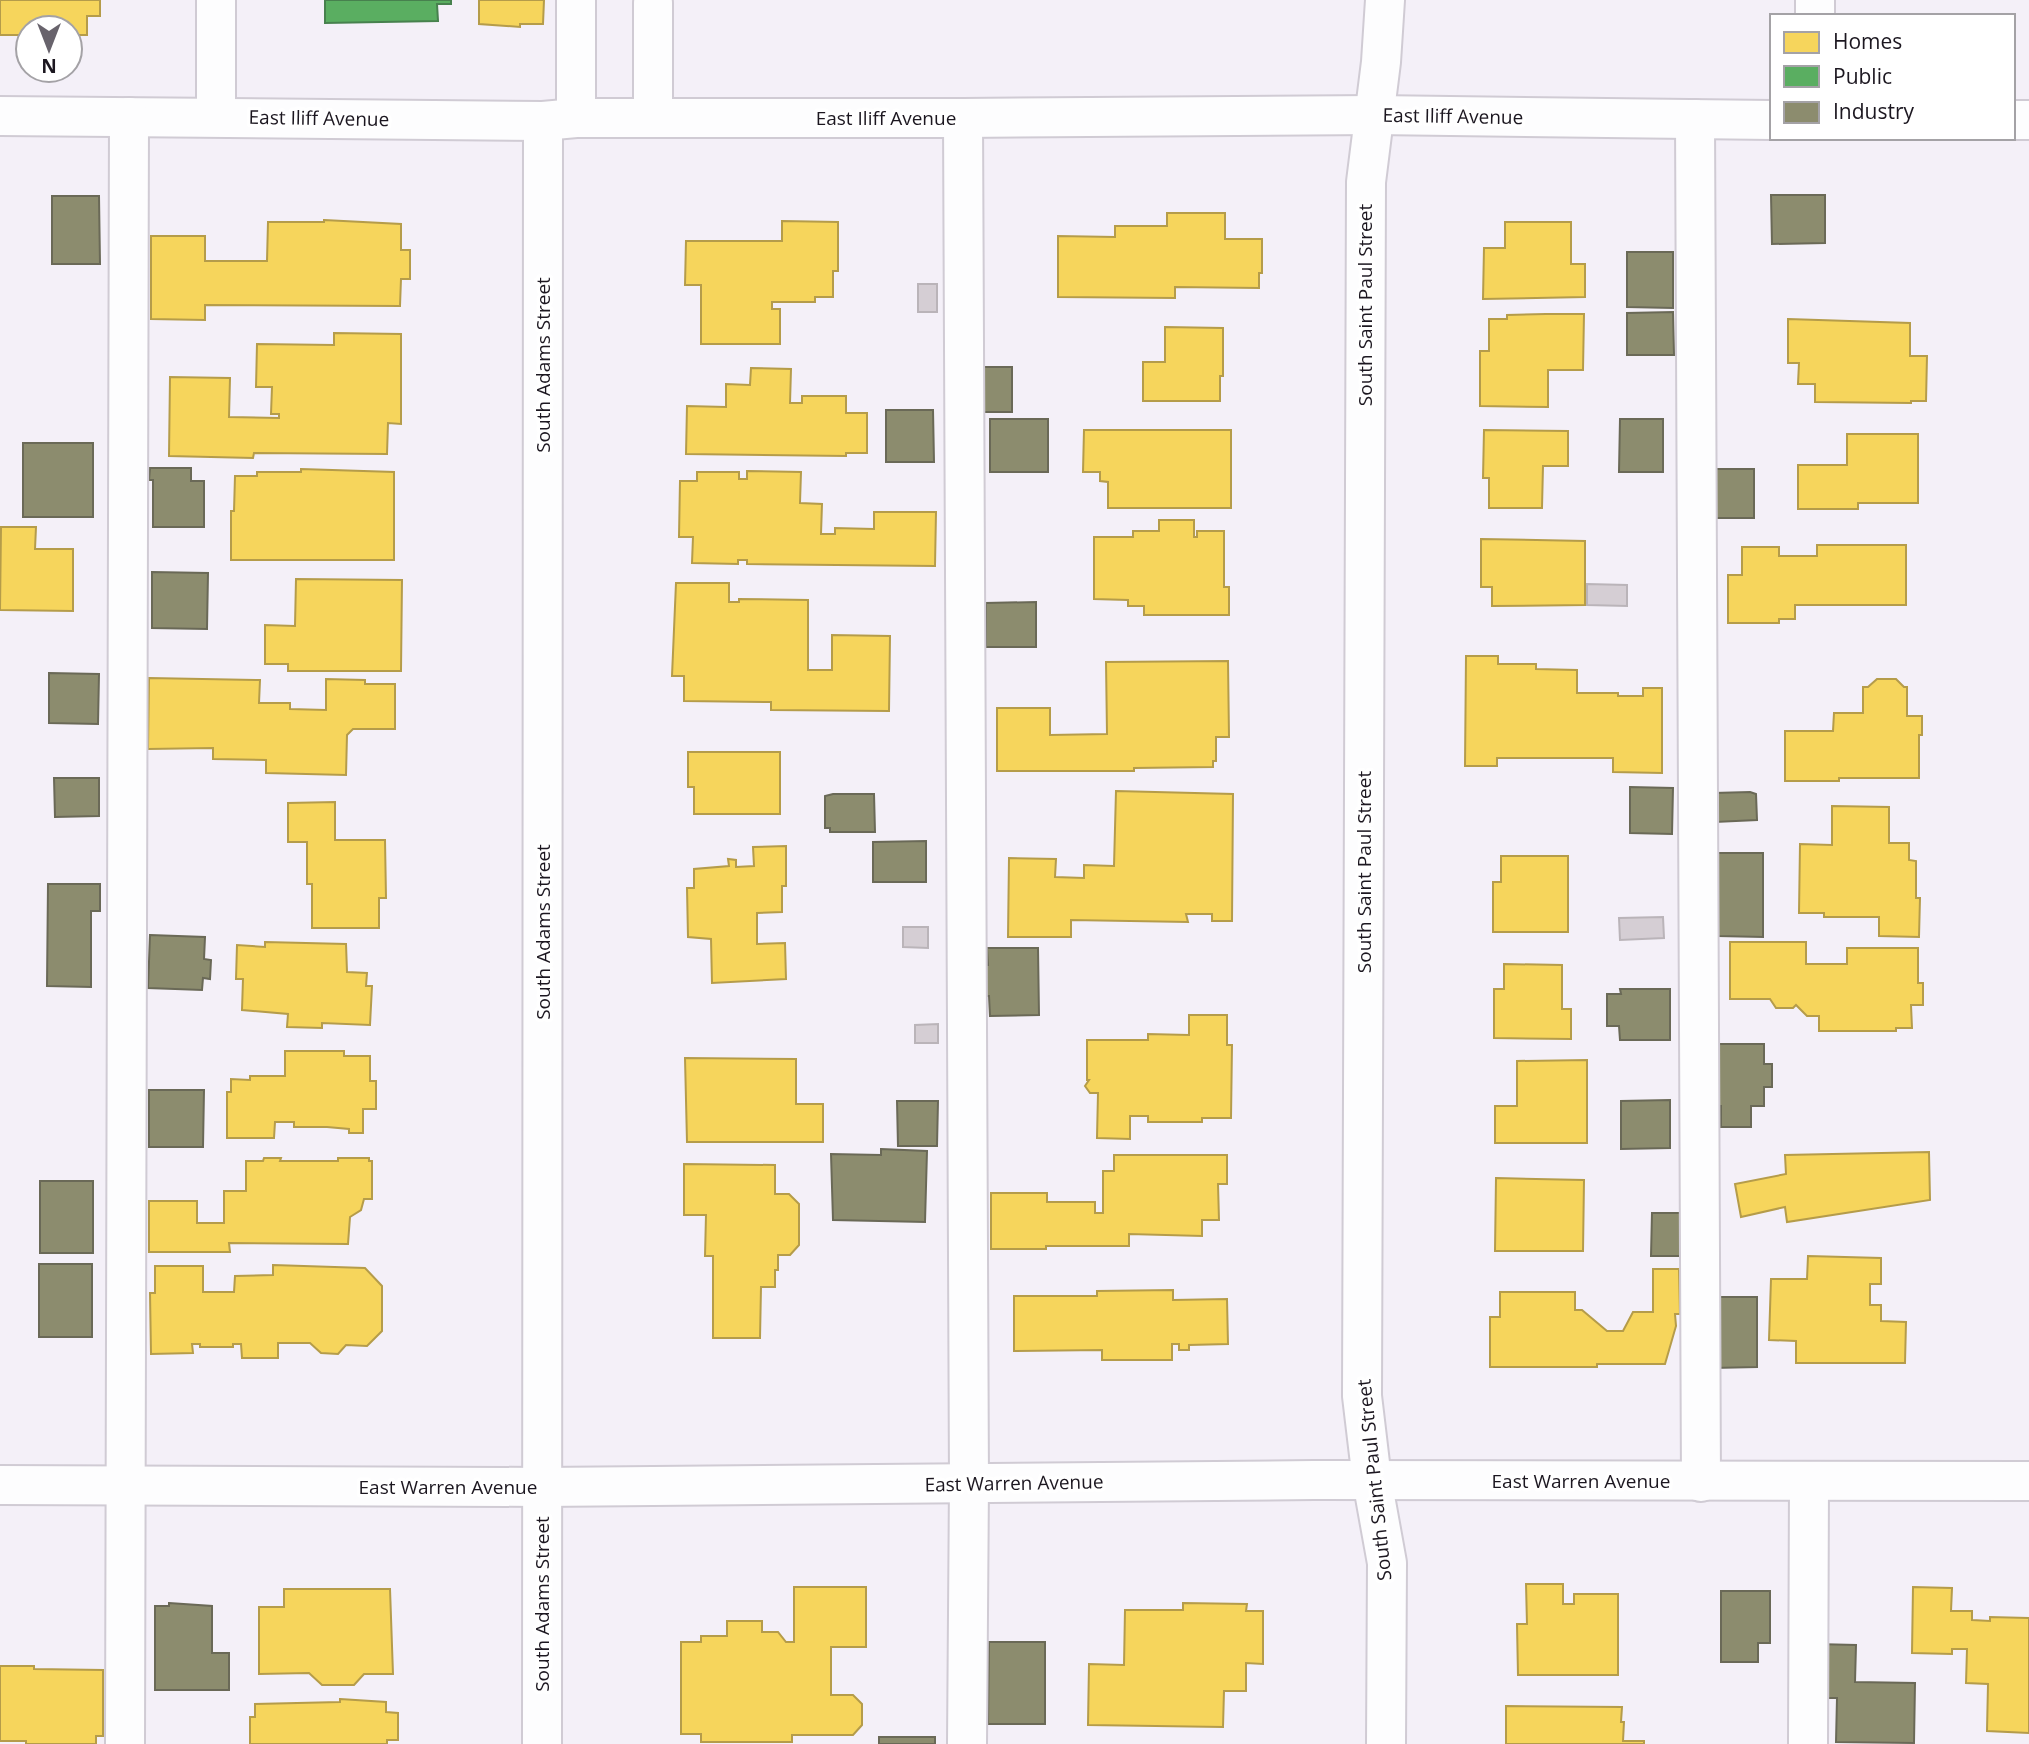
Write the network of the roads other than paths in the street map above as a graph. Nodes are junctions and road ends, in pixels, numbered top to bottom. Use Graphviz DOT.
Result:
graph roads {
  1 [pos="216,0"];
  2 [pos="576,0"];
  3 [pos="1385,0"];
  4 [pos="653,3"];
  5 [pos="1375,115"];
  6 [pos="0,116"];
  7 [pos="129,117"];
  8 [pos="216,117"];
  9 [pos="653,118"];
  10 [pos="963,118"];
  11 [pos="559,119"];
  12 [pos="1695,119"];
  13 [pos="1770,120"];
  14 [pos="1372,1480"];
  15 [pos="2029,1481"];
  16 [pos="1701,1482"];
  17 [pos="1809,1482"];
  18 [pos="969,1483"];
  19 [pos="0,1485"];
  20 [pos="126,1485"];
  21 [pos="542,1487"];
  22 [pos="125,1744"];
  23 [pos="542,1744"];
  24 [pos="967,1744"];
  25 [pos="1386,1744"];
  26 [pos="1808,1744"];
  1 -- 8 [label="street"];
  2 -- 11 [label="street, South Adams Street"];
  3 -- 5 [label="street, South Saint Paul Street"];
  4 -- 9 [label="street"];
  5 -- 10 [label="street, East Iliff Avenue"];
  5 -- 12 [label="street, East Iliff Avenue"];
  5 -- 14 [label="street, South Saint Paul Street"];
  6 -- 7 [label="street, East Iliff Avenue"];
  7 -- 8 [label="street, East Iliff Avenue"];
  7 -- 20 [label="street"];
  8 -- 11 [label="street, East Iliff Avenue"];
  9 -- 10 [label="street, East Iliff Avenue"];
  9 -- 11 [label="street, East Iliff Avenue"];
  10 -- 18 [label="street"];
  11 -- 21 [label="street, South Adams Street"];
  12 -- 13 [label="street, East Iliff Avenue"];
  12 -- 16 [label="street"];
  14 -- 16 [label="street, East Warren Avenue"];
  14 -- 18 [label="street, East Warren Avenue"];
  14 -- 25 [label="street, South Saint Paul Street"];
  15 -- 17 [label="street, East Warren Avenue"];
  16 -- 17 [label="street, East Warren Avenue"];
  17 -- 26 [label="street"];
  18 -- 21 [label="street, East Warren Avenue"];
  18 -- 24 [label="street"];
  19 -- 20 [label="street, East Warren Avenue"];
  20 -- 21 [label="street, East Warren Avenue"];
  20 -- 22 [label="street"];
  21 -- 23 [label="street, South Adams Street"];
}
